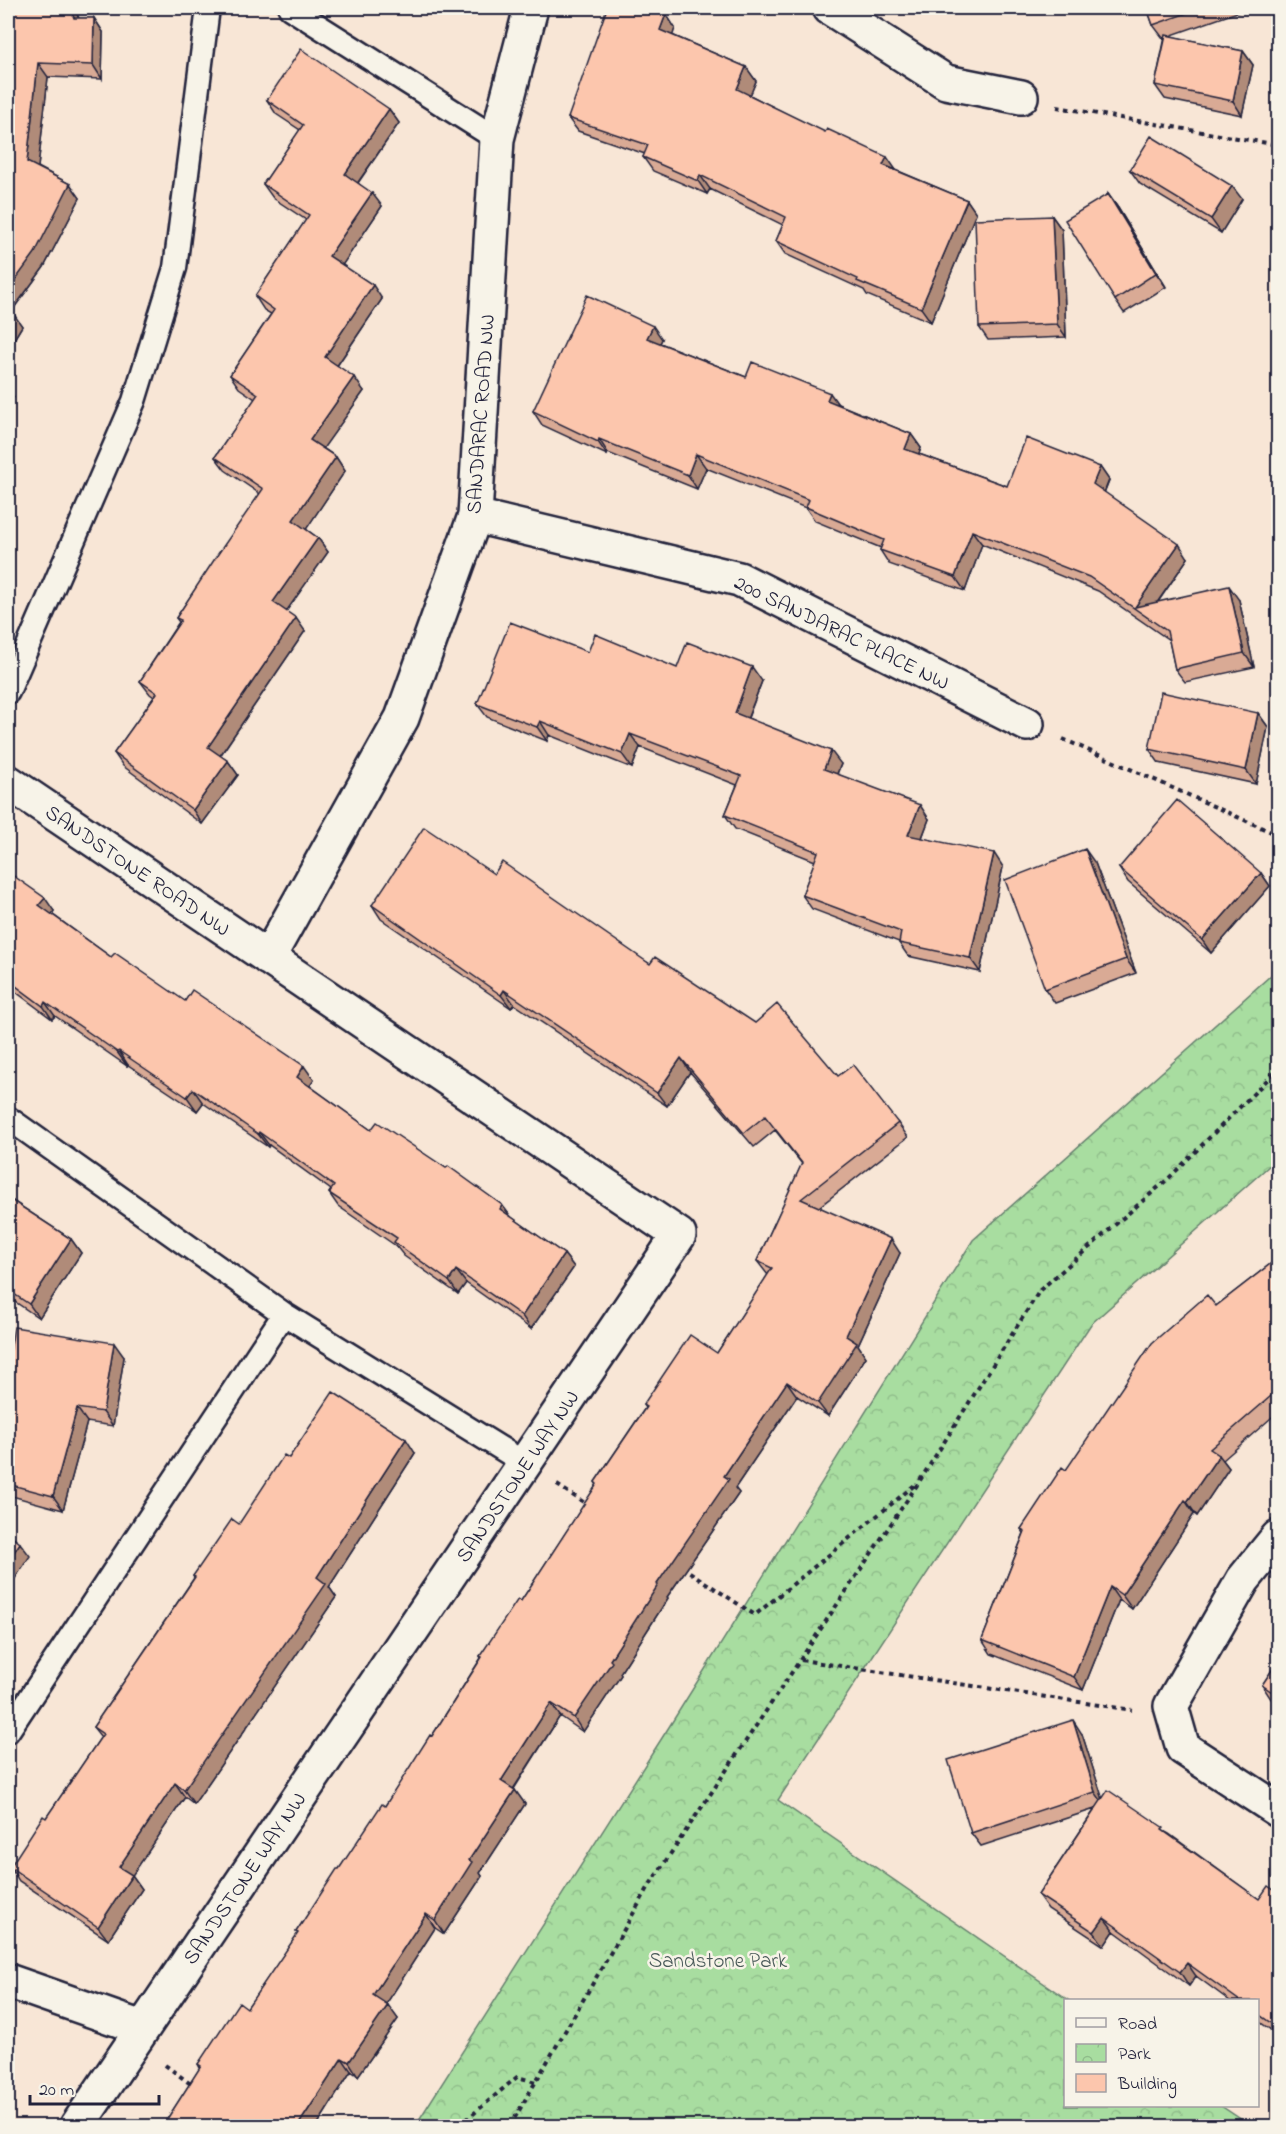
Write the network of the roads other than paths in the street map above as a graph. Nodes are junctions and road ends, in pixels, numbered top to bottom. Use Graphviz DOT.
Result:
graph roads {
  1 [pos="208,8"];
  2 [pos="290,8"];
  3 [pos="531,8"];
  4 [pos="830,8"];
  5 [pos="1021,97"];
  6 [pos="497,139"];
  7 [pos="475,516"];
  8 [pos="8,692"];
  9 [pos="1027,724"];
  10 [pos="8,782"];
  11 [pos="268,958"];
  12 [pos="8,1118"];
  13 [pos="284,1314"];
  14 [pos="526,1464"];
  15 [pos="1278,1537"];
  16 [pos="8,1731"];
  17 [pos="1278,1810"];
  18 [pos="8,1981"];
  19 [pos="142,2028"];
  20 [pos="77,2127"];
  1 -- 8 [label="lane"];
  2 -- 6 [label="lane"];
  3 -- 6 [label="street, SANDARAC ROAD NW"];
  4 -- 5 [label="street"];
  6 -- 7 [label="street, SANDARAC ROAD NW"];
  7 -- 9 [label="street, 200 SANDARAC PLACE NW"];
  7 -- 11 [label="street, SANDARAC ROAD NW"];
  10 -- 11 [label="street, SANDSTONE ROAD NW"];
  11 -- 14 [label="street, SANDSTONE WAY NW"];
  12 -- 13 [label="lane"];
  13 -- 14 [label="lane"];
  13 -- 16 [label="lane"];
  14 -- 19 [label="street, SANDSTONE WAY NW"];
  15 -- 17 [label="street"];
  18 -- 19 [label="street"];
  19 -- 20 [label="street, SANDSTONE WAY NW"];
}
